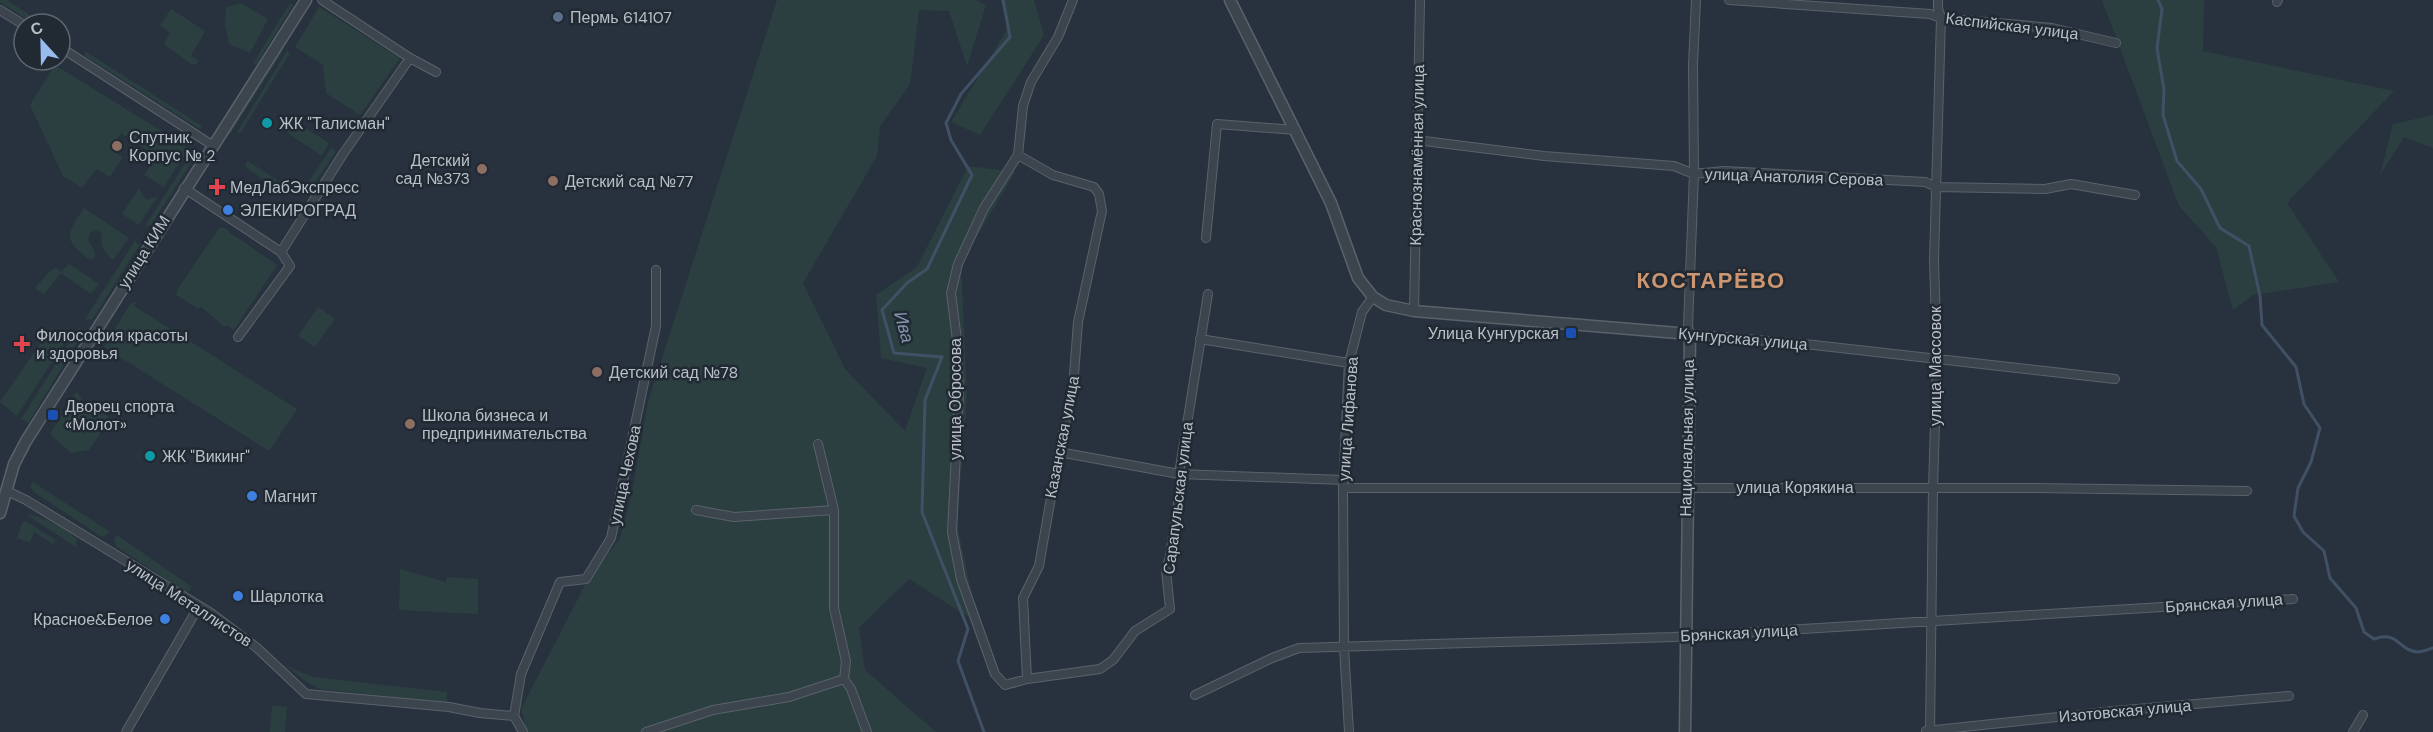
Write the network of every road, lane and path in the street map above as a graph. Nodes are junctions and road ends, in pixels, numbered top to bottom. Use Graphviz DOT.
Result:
graph roads {
  1 [pos="306,0"];
  2 [pos="322,0"];
  3 [pos="1073,0"];
  4 [pos="1230,0"];
  5 [pos="1420,0"];
  6 [pos="1696,0"];
  7 [pos="1729,0"];
  8 [pos="1938,0"];
  9 [pos="1941,18"];
  10 [pos="2116,43"];
  11 [pos="72,56"];
  12 [pos="410,58"];
  13 [pos="436,72"];
  14 [pos="1296,130"];
  15 [pos="1416,140"];
  16 [pos="212,145"];
  17 [pos="1018,155"];
  18 [pos="1694,174"];
  19 [pos="1936,187"];
  20 [pos="184,188"];
  21 [pos="2135,195"];
  22 [pos="1206,238"];
  23 [pos="281,252"];
  24 [pos="656,270"];
  25 [pos="1208,294"];
  26 [pos="1373,297"];
  27 [pos="1414,311"];
  28 [pos="1690,334"];
  29 [pos="238,337"];
  30 [pos="1200,339"];
  31 [pos="1937,360"];
  32 [pos="1349,363"];
  33 [pos="2115,379"];
  34 [pos="818,444"];
  35 [pos="1059,452"];
  36 [pos="1179,474"];
  37 [pos="1343,484"];
  38 [pos="1686,487"];
  39 [pos="1932,488"];
  40 [pos="7,491"];
  41 [pos="2247,491"];
  42 [pos="696,510"];
  43 [pos="834,510"];
  44 [pos="0,513"];
  45 [pos="2293,599"];
  46 [pos="199,606"];
  47 [pos="1931,623"];
  48 [pos="1684,636"];
  49 [pos="1344,647"];
  50 [pos="844,679"];
  51 [pos="1027,679"];
  52 [pos="1195,695"];
  53 [pos="2289,696"];
  54 [pos="2364,715"];
  55 [pos="514,716"];
  56 [pos="1928,731"];
  57 [pos="126,732"];
  58 [pos="523,732"];
  59 [pos="646,732"];
  60 [pos="867,732"];
  61 [pos="1349,732"];
  62 [pos="1685,732"];
  63 [pos="2353,732"];
  1 -- 16 [label="street, улица КИМ"];
  2 -- 12 [label="street"];
  3 -- 17 [label="street, улица Обросова"];
  4 -- 14 [label="street"];
  5 -- 15 [label="street, Краснознамённая улица"];
  6 -- 18 [label="street, Национальная улица"];
  7 -- 9 [label="street, Каспийская улица"];
  8 -- 9 [label="street, улица Массовок"];
  9 -- 10 [label="street, Каспийская улица"];
  9 -- 19 [label="street, улица Массовок"];
  11 -- 16 [label="street"];
  12 -- 13 [label="street"];
  12 -- 23 [label="street"];
  14 -- 22 [label="street"];
  14 -- 26 [label="street"];
  15 -- 18 [label="street, улица Анатолия Серова"];
  15 -- 27 [label="street, Краснознамённая улица"];
  16 -- 20 [label="street, улица КИМ"];
  17 -- 35 [label="street, Казанская улица"];
  17 -- 51 [label="street, улица Обросова"];
  18 -- 19 [label="street, улица Анатолия Серова"];
  18 -- 28 [label="street, Национальная улица"];
  19 -- 21 [label="street, улица Анатолия Серова"];
  19 -- 31 [label="street, улица Массовок"];
  20 -- 23 [label="street"];
  20 -- 40 [label="street, улица КИМ"];
  23 -- 29 [label="street"];
  24 -- 55 [label="street, улица Чехова"];
  25 -- 30 [label="street, Сарапульская улица"];
  26 -- 27 [label="street, Кунгурская улица"];
  26 -- 32 [label="street, улица Лифанова"];
  27 -- 28 [label="street, Кунгурская улица"];
  28 -- 31 [label="street, Кунгурская улица"];
  28 -- 38 [label="street, Национальная улица"];
  30 -- 32 [label="street"];
  30 -- 36 [label="street, Сарапульская улица"];
  31 -- 33 [label="street, Кунгурская улица"];
  31 -- 39 [label="street, улица Массовок"];
  32 -- 37 [label="street, улица Лифанова"];
  34 -- 43 [label="street"];
  35 -- 36 [label="street, улица Корякина"];
  35 -- 51 [label="street, Казанская улица"];
  36 -- 37 [label="street, улица Корякина"];
  36 -- 51 [label="street, Сарапульская улица"];
  37 -- 38 [label="street, улица Корякина"];
  37 -- 49 [label="street, улица Лифанова"];
  38 -- 39 [label="street, улица Корякина"];
  38 -- 48 [label="street, Национальная улица"];
  39 -- 41 [label="street, улица Корякина"];
  39 -- 47 [label="street, улица Массовок"];
  40 -- 44 [label="street, улица КИМ"];
  40 -- 46 [label="street, улица Металлистов"];
  42 -- 43 [label="street"];
  43 -- 50 [label="street"];
  45 -- 47 [label="street, Брянская улица"];
  46 -- 55 [label="street, улица Металлистов"];
  46 -- 57 [label="street"];
  47 -- 48 [label="street, Брянская улица"];
  47 -- 56 [label="street, улица Массовок"];
  48 -- 49 [label="street, Брянская улица"];
  48 -- 62 [label="street, Национальная улица"];
  49 -- 52 [label="street, Брянская улица"];
  49 -- 61 [label="street, улица Лифанова"];
  50 -- 59 [label="street"];
  50 -- 60 [label="street"];
  53 -- 56 [label="street, Изотовская улица"];
  54 -- 63 [label="street"];
  55 -- 58 [label="street"];
}
